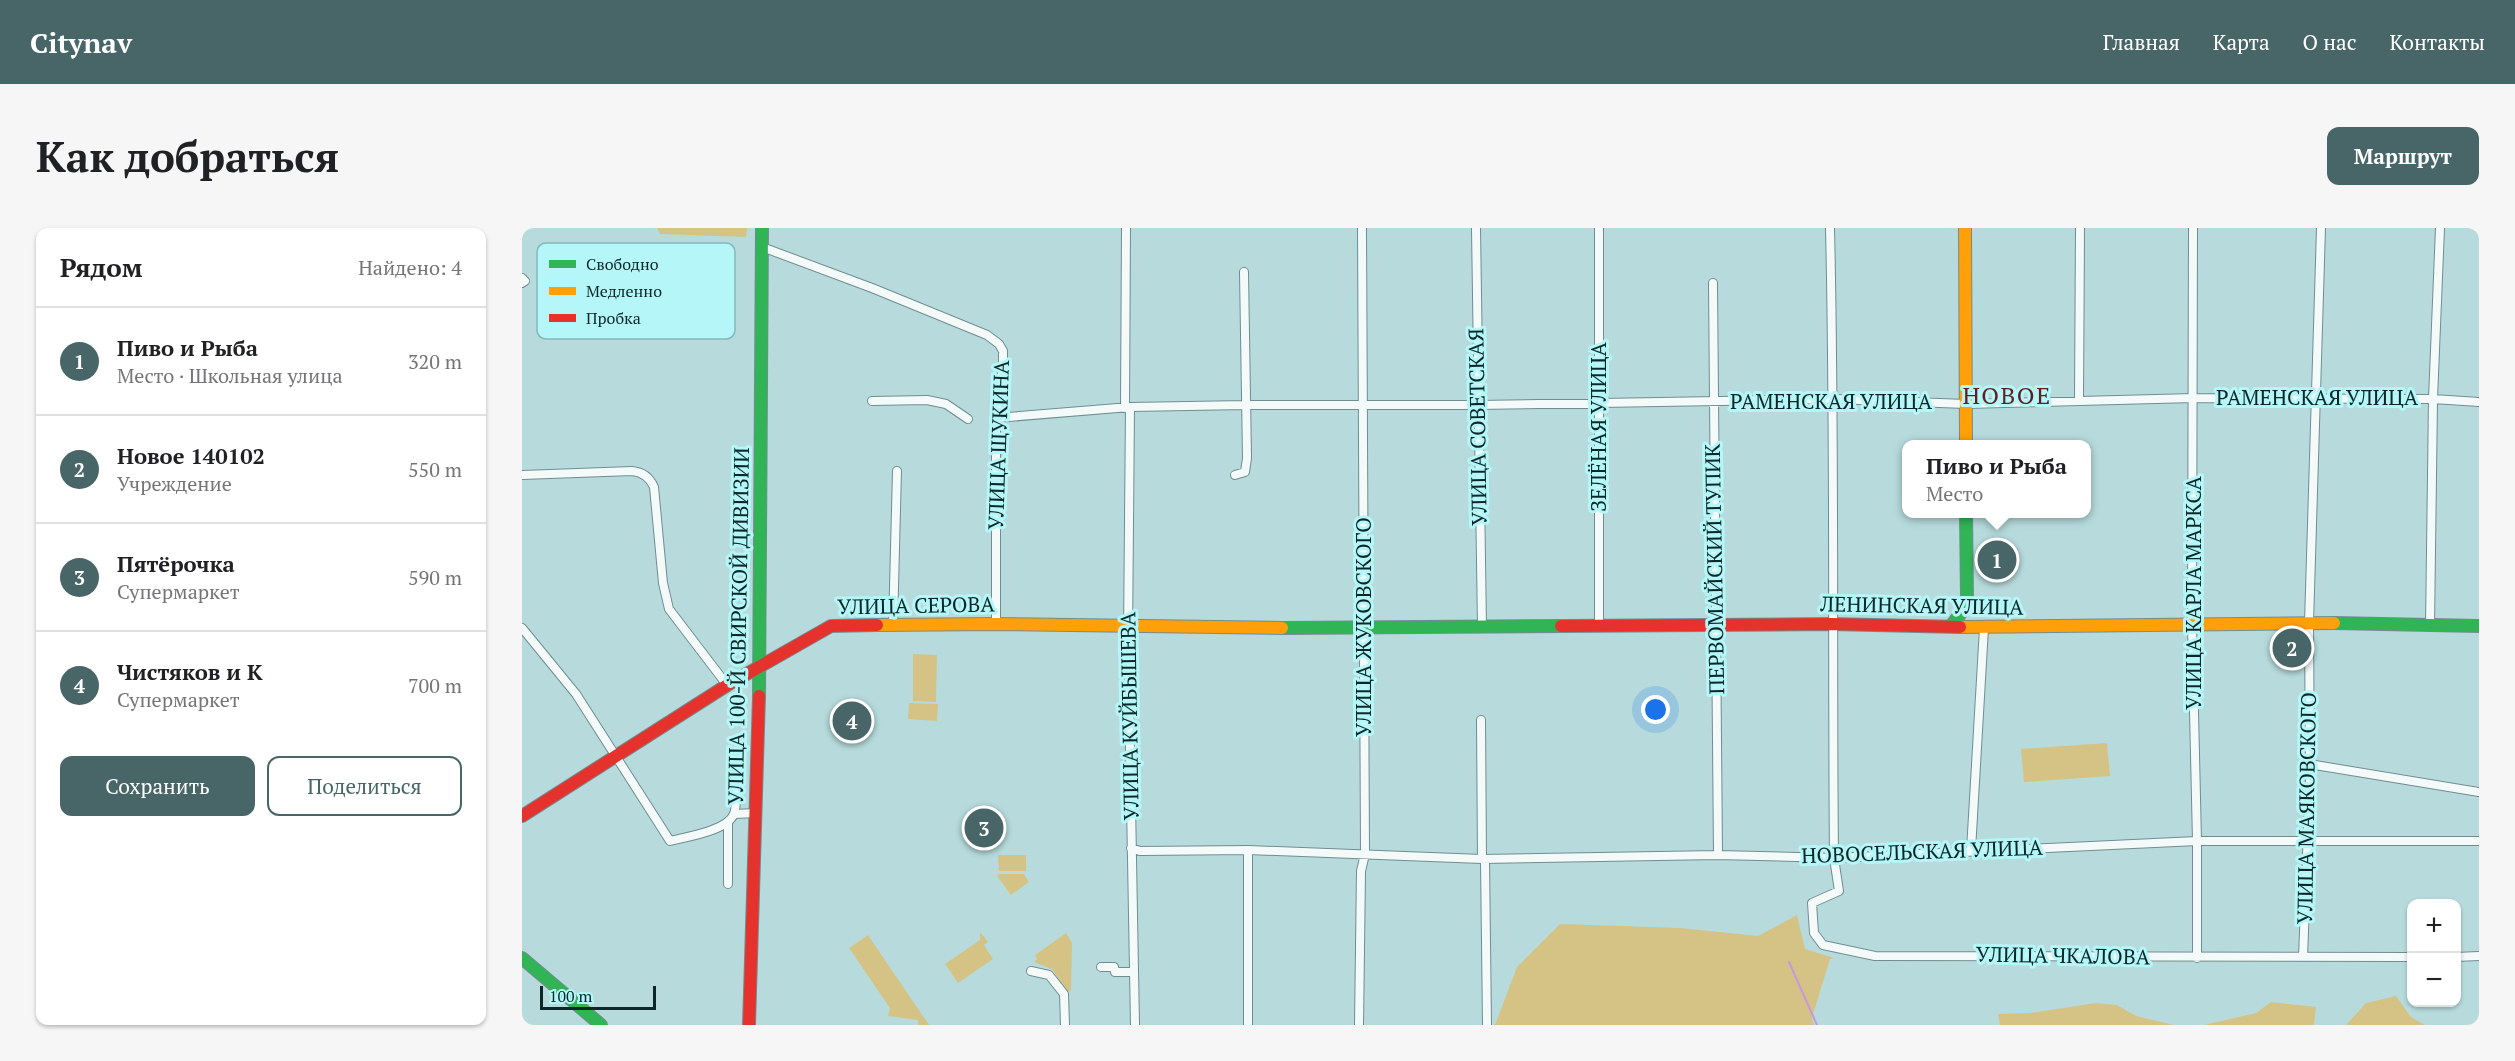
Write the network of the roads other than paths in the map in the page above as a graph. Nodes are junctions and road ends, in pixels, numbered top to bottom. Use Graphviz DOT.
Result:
graph roads {
  1 [pos="762,228"];
  2 [pos="1126,228"];
  3 [pos="1362,228"];
  4 [pos="1476,228"];
  5 [pos="1599,228"];
  6 [pos="1830,228"];
  7 [pos="1965,228"];
  8 [pos="2080,228"];
  9 [pos="2193,228"];
  10 [pos="2321,228"];
  11 [pos="2440,228"];
  12 [pos="762,247"];
  13 [pos="1244,272"];
  14 [pos="1713,283"];
  15 [pos="2194,398"];
  16 [pos="2316,398"];
  17 [pos="1834,399"];
  18 [pos="2433,399"];
  19 [pos="2079,400"];
  20 [pos="872,401"];
  21 [pos="1713,401"];
  22 [pos="1599,402"];
  23 [pos="2479,402"];
  24 [pos="1966,404"];
  25 [pos="1246,405"];
  26 [pos="1363,405"];
  27 [pos="1477,405"];
  28 [pos="1128,408"];
  29 [pos="996,418"];
  30 [pos="968,419"];
  31 [pos="1966,440"];
  32 [pos="897,471"];
  33 [pos="522,475"];
  34 [pos="1235,475"];
  35 [pos="1966,518"];
  36 [pos="2309,623"];
  37 [pos="996,624"];
  38 [pos="1831,624"];
  39 [pos="1715,625"];
  40 [pos="2192,625"];
  41 [pos="893,626"];
  42 [pos="1599,626"];
  43 [pos="1951,626"];
  44 [pos="2479,626"];
  45 [pos="1128,627"];
  46 [pos="1482,627"];
  47 [pos="2430,627"];
  48 [pos="522,628"];
  49 [pos="1364,628"];
  50 [pos="1984,628"];
  51 [pos="760,665"];
  52 [pos="727,685"];
  53 [pos="1481,720"];
  54 [pos="614,756"];
  55 [pos="737,762"];
  56 [pos="2309,764"];
  57 [pos="2479,792"];
  58 [pos="756,813"];
  59 [pos="734,814"];
  60 [pos="522,816"];
  61 [pos="728,823"];
  62 [pos="2307,840"];
  63 [pos="2197,841"];
  64 [pos="2479,841"];
  65 [pos="1131,848"];
  66 [pos="1248,850"];
  67 [pos="1971,850"];
  68 [pos="1365,854"];
  69 [pos="1718,855"];
  70 [pos="1834,858"];
  71 [pos="1484,859"];
  72 [pos="728,884"];
  73 [pos="2479,956"];
  74 [pos="2303,957"];
  75 [pos="2407,957"];
  76 [pos="2461,957"];
  77 [pos="522,958"];
  78 [pos="2197,958"];
  79 [pos="1101,967"];
  80 [pos="1031,971"];
  81 [pos="1134,972"];
  82 [pos="601,1025"];
  83 [pos="749,1025"];
  84 [pos="1065,1025"];
  85 [pos="1135,1025"];
  86 [pos="1248,1025"];
  87 [pos="1359,1025"];
  88 [pos="1487,1025"];
  1 -- 12 [label="street, УЛИЦА 100-Й СВИРСКОЙ ДИВИЗИИ"];
  2 -- 28 [label="street, УЛИЦА КУЙБЫШЕВА"];
  3 -- 26 [label="street, УЛИЦА ЖУКОВСКОГО"];
  4 -- 27 [label="street, УЛИЦА СОВЕТСКАЯ"];
  5 -- 22 [label="street, ЗЕЛЁНАЯ УЛИЦА"];
  6 -- 17 [label="street"];
  7 -- 24 [label="street"];
  8 -- 19 [label="street"];
  9 -- 15 [label="street, УЛИЦА КАРЛА МАРКСА"];
  10 -- 16 [label="street, УЛИЦА МАЯКОВСКОГО"];
  11 -- 18 [label="street"];
  12 -- 29 [label="street, УЛИЦА ЩУКИНА"];
  12 -- 51 [label="street, УЛИЦА 100-Й СВИРСКОЙ ДИВИЗИИ"];
  13 -- 25 [label="street"];
  14 -- 21 [label="street, ПЕРВОМАЙСКИЙ ТУПИК"];
  15 -- 16 [label="street, РАМЕНСКАЯ УЛИЦА"];
  15 -- 19 [label="street, РАМЕНСКАЯ УЛИЦА"];
  15 -- 40 [label="street, УЛИЦА КАРЛА МАРКСА"];
  16 -- 18 [label="street, РАМЕНСКАЯ УЛИЦА"];
  16 -- 36 [label="street, УЛИЦА МАЯКОВСКОГО"];
  17 -- 21 [label="street, РАМЕНСКАЯ УЛИЦА"];
  17 -- 24 [label="street, РАМЕНСКАЯ УЛИЦА"];
  17 -- 38 [label="street"];
  18 -- 23 [label="street, РАМЕНСКАЯ УЛИЦА"];
  18 -- 47 [label="street"];
  19 -- 24 [label="street, РАМЕНСКАЯ УЛИЦА"];
  20 -- 30 [label="street"];
  21 -- 22 [label="street, РАМЕНСКАЯ УЛИЦА"];
  21 -- 39 [label="street, ПЕРВОМАЙСКИЙ ТУПИК"];
  22 -- 27 [label="street, РАМЕНСКАЯ УЛИЦА"];
  22 -- 42 [label="street, ЗЕЛЁНАЯ УЛИЦА"];
  24 -- 31 [label="street"];
  25 -- 26 [label="street, РАМЕНСКАЯ УЛИЦА"];
  25 -- 28 [label="street, РАМЕНСКАЯ УЛИЦА"];
  25 -- 34 [label="street"];
  26 -- 27 [label="street, РАМЕНСКАЯ УЛИЦА"];
  26 -- 49 [label="street, УЛИЦА ЖУКОВСКОГО"];
  27 -- 46 [label="street, УЛИЦА СОВЕТСКАЯ"];
  28 -- 29 [label="street, РАМЕНСКАЯ УЛИЦА"];
  28 -- 45 [label="street, УЛИЦА КУЙБЫШЕВА"];
  29 -- 37 [label="street, УЛИЦА ЩУКИНА"];
  32 -- 41 [label="street"];
  33 -- 52 [label="street"];
  35 -- 43 [label="street"];
  36 -- 40 [label="street, ЛЕНИНСКАЯ УЛИЦА"];
  36 -- 47 [label="street, ЛЕНИНСКАЯ УЛИЦА"];
  36 -- 56 [label="street, УЛИЦА МАЯКОВСКОГО"];
  37 -- 41 [label="street, УЛИЦА СЕРОВА"];
  37 -- 45 [label="street, УЛИЦА СЕРОВА"];
  38 -- 39 [label="street, ЛЕНИНСКАЯ УЛИЦА"];
  38 -- 43 [label="street, ЛЕНИНСКАЯ УЛИЦА"];
  38 -- 70 [label="street"];
  39 -- 42 [label="street, ЛЕНИНСКАЯ УЛИЦА"];
  39 -- 69 [label="street, ПЕРВОМАЙСКИЙ ТУПИК"];
  40 -- 50 [label="street, ЛЕНИНСКАЯ УЛИЦА"];
  40 -- 63 [label="street, УЛИЦА КАРЛА МАРКСА"];
  41 -- 51 [label="street, УЛИЦА СЕРОВА"];
  42 -- 46 [label="street, ЛЕНИНСКАЯ УЛИЦА"];
  43 -- 50 [label="street, ЛЕНИНСКАЯ УЛИЦА"];
  44 -- 47 [label="street, ЛЕНИНСКАЯ УЛИЦА"];
  45 -- 49 [label="street, УЛИЦА СЕРОВА"];
  45 -- 65 [label="street, УЛИЦА КУЙБЫШЕВА"];
  46 -- 49 [label="street, ЛЕНИНСКАЯ УЛИЦА"];
  48 -- 54 [label="street"];
  49 -- 68 [label="street, УЛИЦА ЖУКОВСКОГО"];
  50 -- 67 [label="street"];
  51 -- 52 [label="street, УЛИЦА СЕРОВА"];
  51 -- 58 [label="street, УЛИЦА 100-Й СВИРСКОЙ ДИВИЗИИ"];
  52 -- 54 [label="street, УЛИЦА СЕРОВА"];
  53 -- 71 [label="street"];
  54 -- 60 [label="street, УЛИЦА СЕРОВА"];
  54 -- 61 [label="street"];
  55 -- 59 [label="street"];
  56 -- 57 [label="street"];
  56 -- 62 [label="street, УЛИЦА МАЯКОВСКОГО"];
  58 -- 59 [label="street"];
  58 -- 83 [label="street, УЛИЦА 100-Й СВИРСКОЙ ДИВИЗИИ"];
  59 -- 61 [label="street"];
  61 -- 72 [label="street"];
  62 -- 63 [label="street, НОВОСЕЛЬСКАЯ УЛИЦА"];
  62 -- 64 [label="street, НОВОСЕЛЬСКАЯ УЛИЦА"];
  62 -- 74 [label="street, УЛИЦА МАЯКОВСКОГО"];
  63 -- 67 [label="street, НОВОСЕЛЬСКАЯ УЛИЦА"];
  63 -- 78 [label="street, УЛИЦА КАРЛА МАРКСА"];
  65 -- 66 [label="street, НОВОСЕЛЬСКАЯ УЛИЦА"];
  65 -- 81 [label="street, УЛИЦА КУЙБЫШЕВА"];
  66 -- 68 [label="street, НОВОСЕЛЬСКАЯ УЛИЦА"];
  66 -- 86 [label="street"];
  67 -- 70 [label="street, НОВОСЕЛЬСКАЯ УЛИЦА"];
  68 -- 71 [label="street, НОВОСЕЛЬСКАЯ УЛИЦА"];
  68 -- 87 [label="street, УЛИЦА ЖУКОВСКОГО"];
  69 -- 70 [label="street, НОВОСЕЛЬСКАЯ УЛИЦА"];
  69 -- 71 [label="street, НОВОСЕЛЬСКАЯ УЛИЦА"];
  70 -- 78 [label="street, УЛИЦА ЧКАЛОВА"];
  71 -- 88 [label="street"];
  73 -- 76 [label="street"];
  74 -- 75 [label="street, УЛИЦА ЧКАЛОВА"];
  74 -- 78 [label="street, УЛИЦА ЧКАЛОВА"];
  77 -- 82 [label="street"];
  79 -- 81 [label="street"];
  80 -- 84 [label="street"];
  81 -- 85 [label="street, УЛИЦА КУЙБЫШЕВА"];
}
